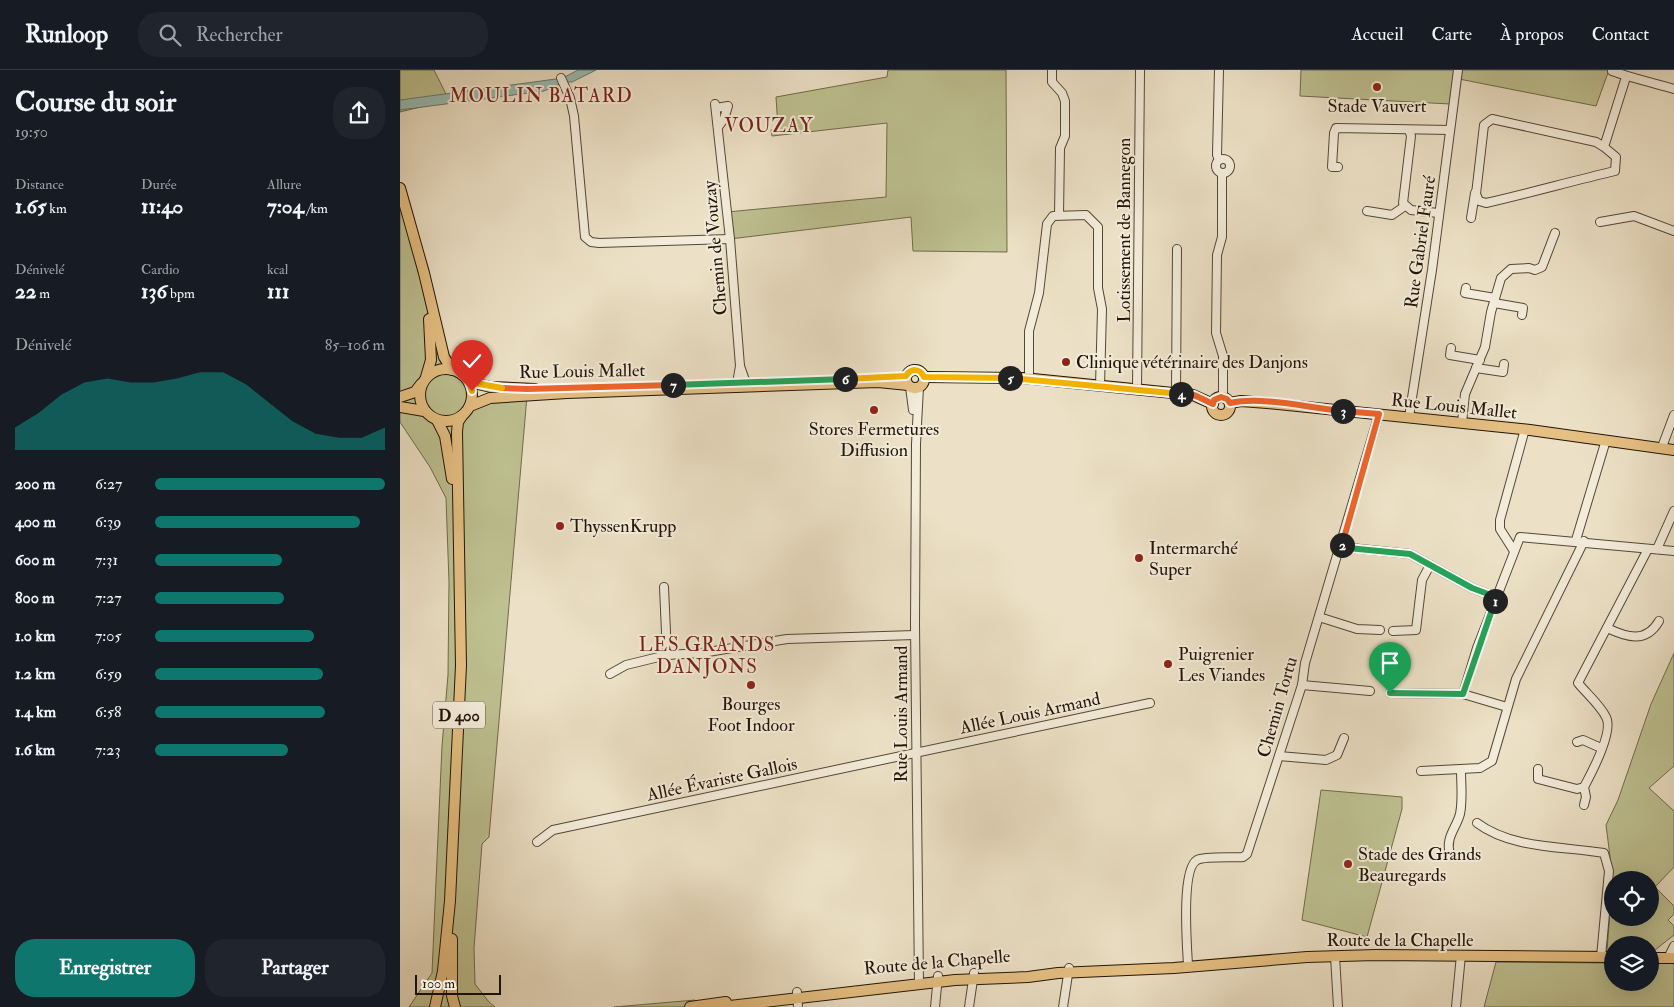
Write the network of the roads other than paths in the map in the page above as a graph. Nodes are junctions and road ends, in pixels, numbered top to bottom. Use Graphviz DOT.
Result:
graph roads {
  1 [pos="1052,70"];
  2 [pos="1140,70"];
  3 [pos="1219,70"];
  4 [pos="1458,70"];
  5 [pos="1612,71"];
  6 [pos="1626,77"];
  7 [pos="561,78"];
  8 [pos="1674,89"];
  9 [pos="718,127"];
  10 [pos="1410,130"];
  11 [pos="1450,130"];
  12 [pos="1604,147"];
  13 [pos="1219,160"];
  14 [pos="1338,167"];
  15 [pos="1222,173"];
  16 [pos="400,188"];
  17 [pos="1476,189"];
  18 [pos="1405,206"];
  19 [pos="1367,211"];
  20 [pos="1438,213"];
  21 [pos="1060,214"];
  22 [pos="1471,218"];
  23 [pos="1600,222"];
  24 [pos="1674,231"];
  25 [pos="1555,233"];
  26 [pos="730,239"];
  27 [pos="1177,249"];
  28 [pos="420,264"];
  29 [pos="1466,288"];
  30 [pos="1495,301"];
  31 [pos="1522,315"];
  32 [pos="1451,348"];
  33 [pos="1478,364"];
  34 [pos="1504,364"];
  35 [pos="452,370"];
  36 [pos="924,377"];
  37 [pos="425,379"];
  38 [pos="1028,379"];
  39 [pos="469,382"];
  40 [pos="741,384"];
  41 [pos="911,384"];
  42 [pos="1100,386"];
  43 [pos="1137,390"];
  44 [pos="1176,393"];
  45 [pos="400,397"];
  46 [pos="1226,400"];
  47 [pos="1213,404"];
  48 [pos="470,406"];
  49 [pos="400,407"];
  50 [pos="424,411"];
  51 [pos="1379,414"];
  52 [pos="1674,414"];
  53 [pos="462,416"];
  54 [pos="1409,417"];
  55 [pos="437,420"];
  56 [pos="1462,422"];
  57 [pos="1525,430"];
  58 [pos="1606,440"];
  59 [pos="1662,447"];
  60 [pos="1674,450"];
  61 [pos="1674,510"];
  62 [pos="458,528"];
  63 [pos="1580,541"];
  64 [pos="1341,547"];
  65 [pos="1648,549"];
  66 [pos="1658,549"];
  67 [pos="1674,551"];
  68 [pos="1514,552"];
  69 [pos="1430,565"];
  70 [pos="664,587"];
  71 [pos="1496,597"];
  72 [pos="1319,617"];
  73 [pos="1659,622"];
  74 [pos="1606,628"];
  75 [pos="1380,630"];
  76 [pos="1392,631"];
  77 [pos="915,635"];
  78 [pos="667,655"];
  79 [pos="610,674"];
  80 [pos="1302,685"];
  81 [pos="1370,690"];
  82 [pos="1390,693"];
  83 [pos="1463,694"];
  84 [pos="1150,703"];
  85 [pos="1507,707"];
  86 [pos="1344,738"];
  87 [pos="1577,742"];
  88 [pos="1601,748"];
  89 [pos="916,753"];
  90 [pos="1279,756"];
  91 [pos="1538,769"];
  92 [pos="1421,770"];
  93 [pos="1462,770"];
  94 [pos="1584,787"];
  95 [pos="1584,805"];
  96 [pos="1477,823"];
  97 [pos="536,842"];
  98 [pos="1450,855"];
  99 [pos="450,901"];
  100 [pos="1674,946"];
  101 [pos="1335,956"];
  102 [pos="1461,956"];
  103 [pos="1601,957"];
  104 [pos="1671,958"];
  105 [pos="1188,965"];
  106 [pos="1069,970"];
  107 [pos="973,976"];
  108 [pos="938,979"];
  109 [pos="919,981"];
  110 [pos="797,999"];
  111 [pos="435,1007"];
  112 [pos="455,1007"];
  113 [pos="690,1007"];
  114 [pos="721,1007"];
  115 [pos="935,1007"];
  116 [pos="969,1007"];
  117 [pos="1063,1007"];
  118 [pos="1338,1007"];
  119 [pos="1456,1007"];
  1 -- 21 [label="street"];
  2 -- 43 [label="street, Lotissement de Bannegon"];
  3 -- 13 [label="street"];
  4 -- 11 [label="street, Rue Gabriel Fauré"];
  5 -- 6 [label="street"];
  6 -- 8 [label="street"];
  6 -- 12 [label="street"];
  7 -- 26 [label="street"];
  9 -- 9 [label="street, Chemin de Vouzay"];
  9 -- 26 [label="street, Chemin de Vouzay"];
  10 -- 11 [label="street"];
  10 -- 14 [label="street"];
  10 -- 18 [label="street"];
  11 -- 20 [label="street, Rue Gabriel Fauré"];
  12 -- 17 [label="street"];
  12 -- 17 [label="street"];
  13 -- 15 [label="street"];
  13 -- 15 [label="street"];
  15 -- 46 [label="street"];
  16 -- 28 [label="main road"];
  17 -- 22 [label="street"];
  18 -- 19 [label="street"];
  18 -- 20 [label="street"];
  20 -- 54 [label="street, Rue Gabriel Fauré"];
  21 -- 38 [label="street"];
  21 -- 42 [label="street"];
  23 -- 24 [label="street"];
  25 -- 30 [label="street"];
  26 -- 40 [label="street, Chemin de Vouzay"];
  27 -- 44 [label="street"];
  28 -- 35 [label="main road"];
  28 -- 37 [label="main road"];
  29 -- 30 [label="street"];
  30 -- 31 [label="street"];
  30 -- 33 [label="street"];
  32 -- 33 [label="street"];
  33 -- 34 [label="street"];
  33 -- 56 [label="street"];
  35 -- 37 [label="main road"];
  35 -- 39 [label="main road"];
  36 -- 38 [label="main road, Rue Louis Mallet"];
  36 -- 41 [label="main road"];
  36 -- 41 [label="main road, Rue Louis Mallet"];
  37 -- 45 [label="main road"];
  37 -- 50 [label="main road"];
  38 -- 42 [label="main road, Rue Louis Mallet"];
  39 -- 40 [label="main road, Rue Louis Mallet"];
  39 -- 48 [label="main road"];
  40 -- 41 [label="main road, Rue Louis Mallet"];
  40 -- 48 [label="main road, Rue Louis Mallet"];
  41 -- 77 [label="street, Rue Louis Armand"];
  42 -- 43 [label="main road, Rue Louis Mallet"];
  43 -- 44 [label="main road, Rue Louis Mallet"];
  44 -- 47 [label="main road, Rue Louis Mallet"];
  46 -- 47 [label="main road"];
  46 -- 47 [label="main road, Rue Louis Mallet"];
  46 -- 51 [label="main road, Rue Louis Mallet"];
  48 -- 53 [label="main road"];
  49 -- 50 [label="main road"];
  50 -- 55 [label="main road"];
  51 -- 54 [label="main road, Rue Louis Mallet"];
  51 -- 64 [label="street, Chemin Tortu"];
  52 -- 59 [label="street"];
  53 -- 55 [label="main road"];
  53 -- 62 [label="main road, D 400"];
  54 -- 56 [label="main road, Rue Louis Mallet"];
  55 -- 62 [label="main road, D 400"];
  56 -- 57 [label="main road, Rue Louis Mallet"];
  57 -- 58 [label="main road, Rue Louis Mallet"];
  57 -- 68 [label="street"];
  58 -- 59 [label="main road, Rue Louis Mallet"];
  58 -- 63 [label="street"];
  59 -- 60 [label="main road, Rue Louis Mallet"];
  61 -- 66 [label="street"];
  62 -- 99 [label="main road, D 400"];
  63 -- 65 [label="street"];
  63 -- 68 [label="street"];
  63 -- 85 [label="street"];
  64 -- 69 [label="street"];
  64 -- 72 [label="street, Chemin Tortu"];
  65 -- 66 [label="street"];
  65 -- 74 [label="street"];
  66 -- 67 [label="street"];
  68 -- 71 [label="street"];
  69 -- 71 [label="street"];
  69 -- 76 [label="street"];
  70 -- 78 [label="street"];
  71 -- 83 [label="street"];
  72 -- 75 [label="street"];
  72 -- 80 [label="street, Chemin Tortu"];
  73 -- 74 [label="street"];
  74 -- 88 [label="street"];
  77 -- 78 [label="street"];
  77 -- 89 [label="street, Rue Louis Armand"];
  78 -- 79 [label="street"];
  80 -- 81 [label="street"];
  80 -- 90 [label="street, Chemin Tortu"];
  82 -- 83 [label="street"];
  83 -- 85 [label="street"];
  84 -- 89 [label="street, Allée Louis Armand"];
  85 -- 93 [label="street"];
  86 -- 90 [label="street"];
  87 -- 88 [label="street"];
  88 -- 94 [label="street"];
  89 -- 97 [label="street, Allée Évariste Gallois"];
  89 -- 109 [label="street, Rue Louis Armand"];
  90 -- 105 [label="street, Chemin Tortu"];
  91 -- 94 [label="street"];
  92 -- 93 [label="street"];
  93 -- 98 [label="street"];
  94 -- 95 [label="street"];
  96 -- 103 [label="street"];
  99 -- 111 [label="main road, D 400"];
  99 -- 112 [label="main road, D 400"];
  100 -- 104 [label="street"];
  101 -- 102 [label="main road, Route de la Chapelle"];
  101 -- 105 [label="main road, Route de la Chapelle"];
  101 -- 118 [label="street"];
  102 -- 103 [label="main road, Route de la Chapelle"];
  102 -- 119 [label="street"];
  105 -- 106 [label="main road, Route de la Chapelle"];
  106 -- 107 [label="main road, Route de la Chapelle"];
  106 -- 117 [label="street"];
  107 -- 108 [label="main road, Route de la Chapelle"];
  107 -- 116 [label="street"];
  108 -- 109 [label="main road, Route de la Chapelle"];
  108 -- 115 [label="street"];
  109 -- 110 [label="main road, Route de la Chapelle"];
  110 -- 113 [label="main road, Route de la Chapelle"];
  110 -- 114 [label="main road, Route de la Chapelle"];
}
